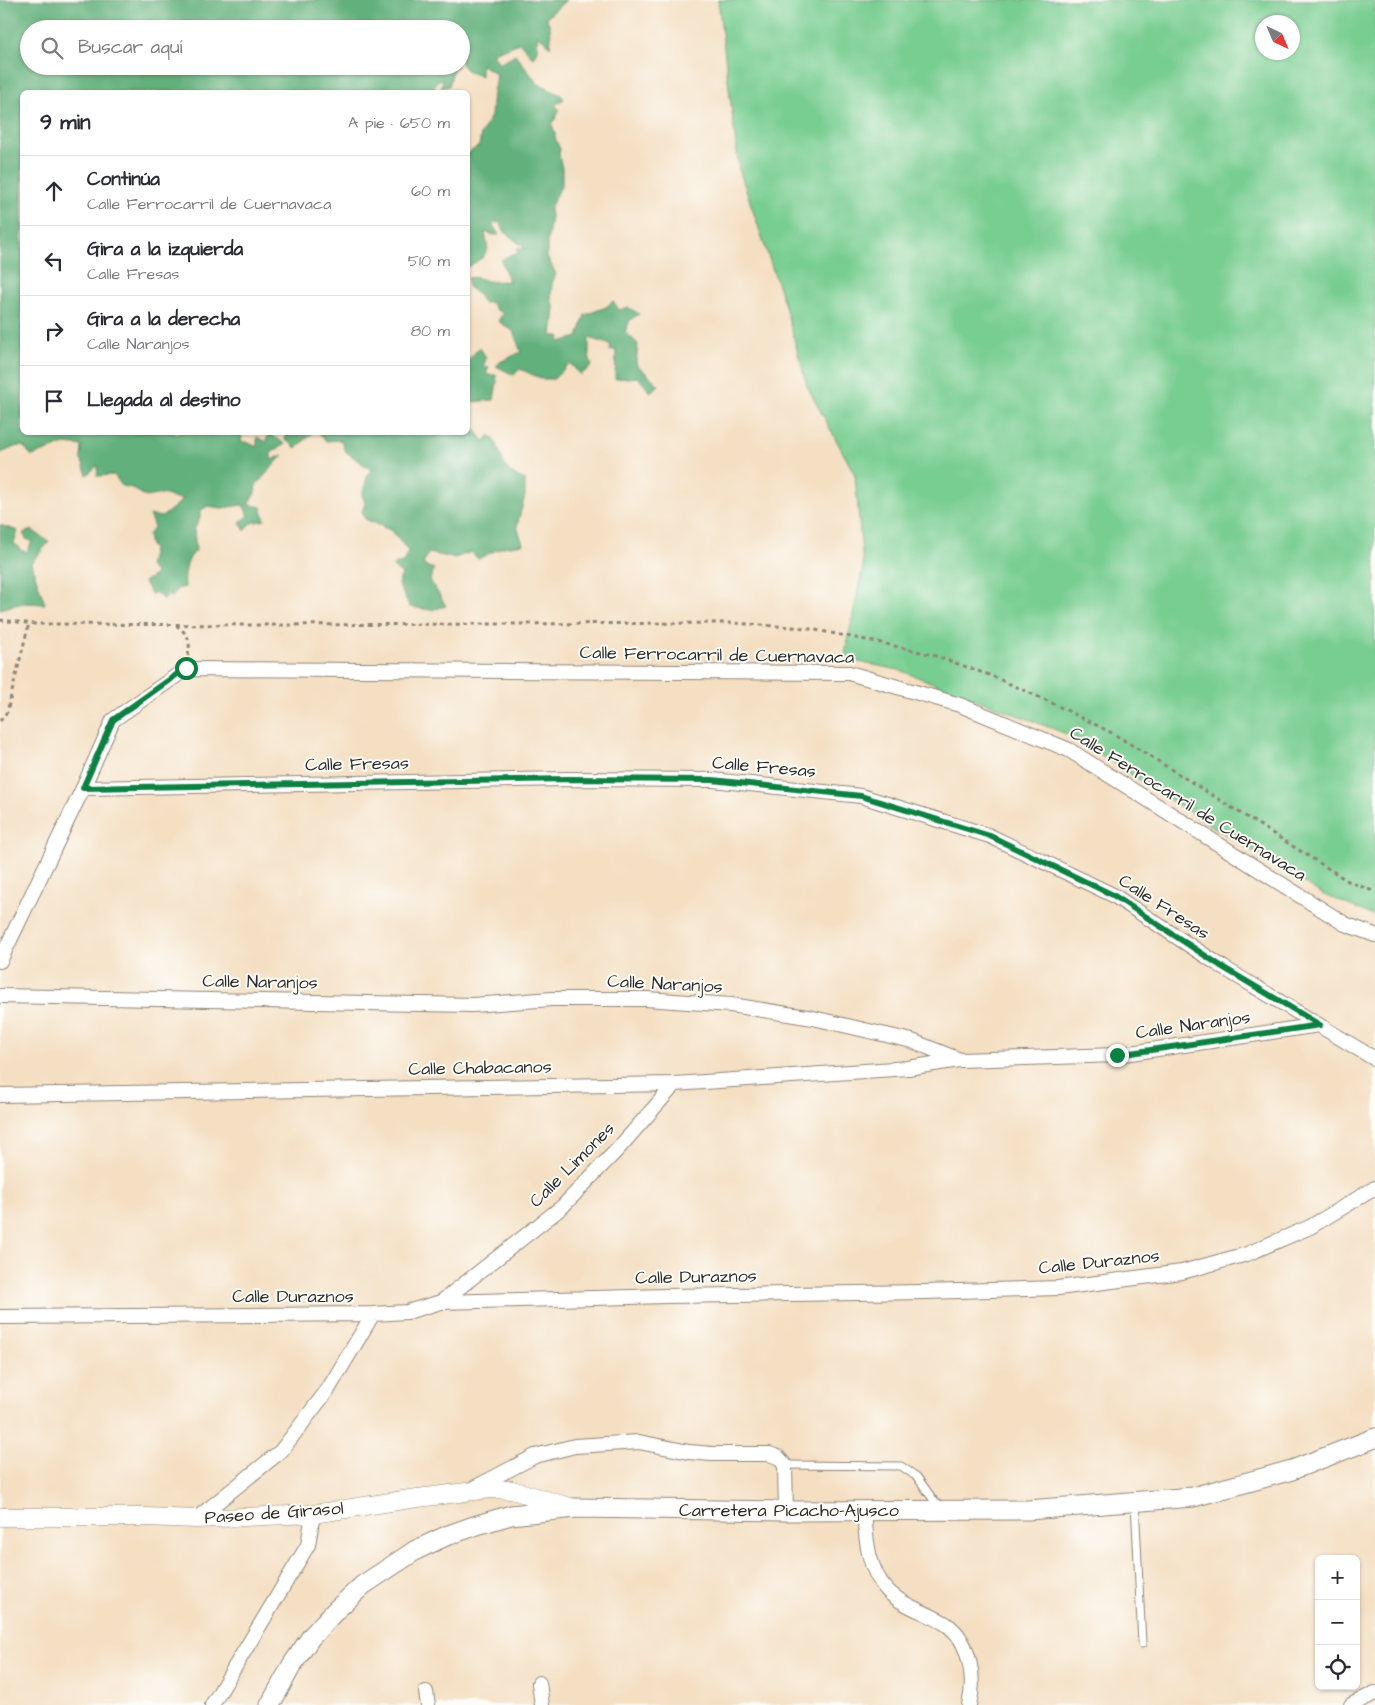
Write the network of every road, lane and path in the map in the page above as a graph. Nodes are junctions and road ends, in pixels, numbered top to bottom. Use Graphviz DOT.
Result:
graph roads {
  1 [pos="29,623"];
  2 [pos="176,624"];
  3 [pos="186,668"];
  4 [pos="0,720"];
  5 [pos="83,788"];
  6 [pos="1375,935"];
  7 [pos="0,961"];
  8 [pos="0,996"];
  9 [pos="1320,1025"];
  10 [pos="1375,1059"];
  11 [pos="960,1060"];
  12 [pos="675,1084"];
  13 [pos="0,1095"];
  14 [pos="1375,1188"];
  15 [pos="441,1302"];
  16 [pos="373,1314"];
  17 [pos="0,1317"];
  18 [pos="1375,1438"];
  19 [pos="785,1465"];
  20 [pos="466,1492"];
  21 [pos="1135,1502"];
  22 [pos="575,1508"];
  23 [pos="864,1510"];
  24 [pos="941,1510"];
  25 [pos="786,1511"];
  26 [pos="313,1514"];
  27 [pos="0,1517"];
  28 [pos="196,1519"];
  29 [pos="1142,1644"];
  30 [pos="539,1684"];
  31 [pos="1375,1692"];
  32 [pos="212,1705"];
  33 [pos="270,1705"];
  34 [pos="542,1705"];
  35 [pos="969,1705"];
  36 [pos="1351,1705"];
  1 -- 4 [label="path"];
  2 -- 3 [label="path"];
  3 -- 5 [label="street"];
  3 -- 6 [label="street, Calle Ferrocarril de Cuernavaca"];
  5 -- 7 [label="street"];
  5 -- 9 [label="street, Calle Fresas"];
  8 -- 11 [label="street, Calle Naranjos"];
  9 -- 10 [label="street, Calle Fresas"];
  9 -- 11 [label="street, Calle Naranjos"];
  11 -- 12 [label="street, Calle Chabacanos"];
  12 -- 13 [label="street, Calle Chabacanos"];
  12 -- 15 [label="street, Calle Limones"];
  14 -- 15 [label="street, Calle Duraznos"];
  15 -- 16 [label="street, Calle Duraznos"];
  16 -- 17 [label="street, Calle Duraznos"];
  16 -- 28 [label="street"];
  18 -- 21 [label="main road, Carretera Picacho-Ajusco"];
  19 -- 20 [label="street"];
  19 -- 24 [label="lane"];
  19 -- 25 [label="street"];
  20 -- 22 [label="street, Paseo de Girasol"];
  20 -- 26 [label="street, Paseo de Girasol"];
  21 -- 24 [label="main road, Carretera Picacho-Ajusco"];
  21 -- 29 [label="lane"];
  22 -- 25 [label="main road, Carretera Picacho-Ajusco"];
  22 -- 33 [label="main road, Carretera Picacho-Ajusco"];
  23 -- 24 [label="main road, Carretera Picacho-Ajusco"];
  23 -- 25 [label="main road, Carretera Picacho-Ajusco"];
  23 -- 35 [label="street"];
  26 -- 28 [label="street, Paseo de Girasol"];
  26 -- 32 [label="street"];
  27 -- 28 [label="street, Paseo de Girasol"];
  30 -- 34 [label="street"];
  31 -- 36 [label="street"];
}
